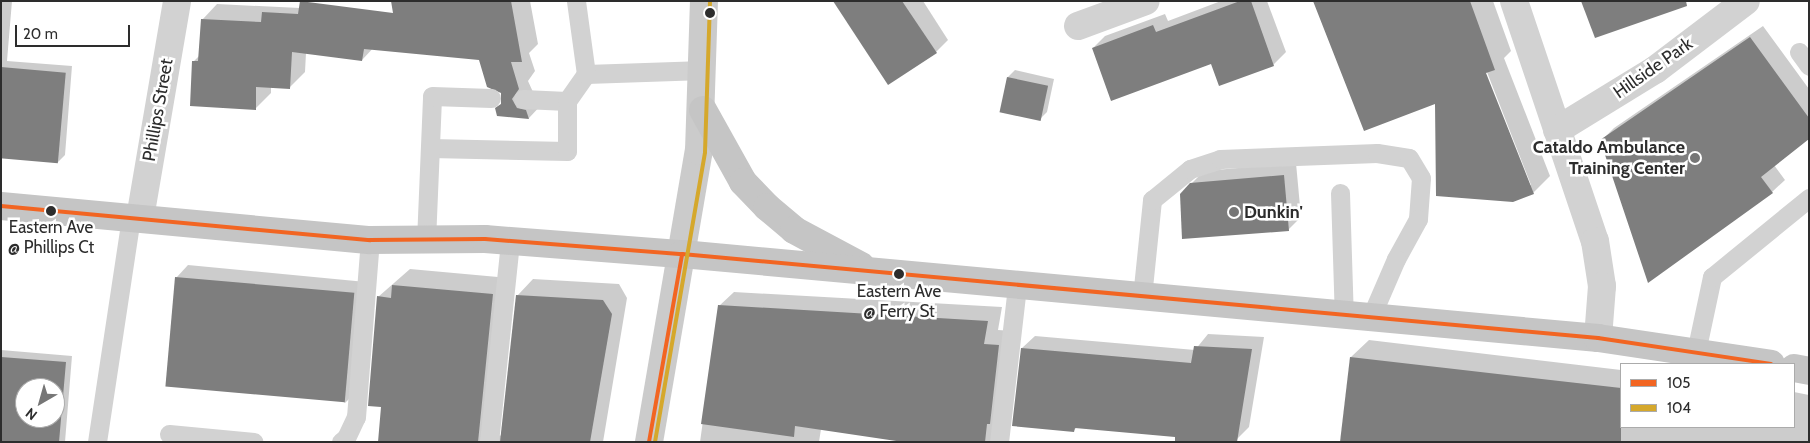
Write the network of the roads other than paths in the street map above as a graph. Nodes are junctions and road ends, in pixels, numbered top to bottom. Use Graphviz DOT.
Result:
graph roads {
  1 [pos="177,1"];
  2 [pos="576,1"];
  3 [pos="704,1"];
  4 [pos="1146,1"];
  5 [pos="1514,1"];
  6 [pos="1746,1"];
  7 [pos="1078,26"];
  8 [pos="704,70"];
  9 [pos="586,74"];
  10 [pos="491,98"];
  11 [pos="523,100"];
  12 [pos="567,101"];
  13 [pos="702,110"];
  14 [pos="1557,130"];
  15 [pos="430,148"];
  16 [pos="1340,193"];
  17 [pos="1809,198"];
  18 [pos="1,206"];
  19 [pos="135,218"];
  20 [pos="370,240"];
  21 [pos="426,241"];
  22 [pos="510,241"];
  23 [pos="682,254"];
  24 [pos="871,272"];
  25 [pos="1017,286"];
  26 [pos="1142,297"];
  27 [pos="1357,318"];
  28 [pos="1598,338"];
  29 [pos="1696,352"];
  30 [pos="1765,363"];
  31 [pos="1795,368"];
  32 [pos="1809,371"];
  33 [pos="169,434"];
  34 [pos="97,442"];
  35 [pos="254,442"];
  36 [pos="341,442"];
  37 [pos="489,442"];
  38 [pos="649,442"];
  39 [pos="998,442"];
  1 -- 19 [label="street, Phillips Street"];
  2 -- 9 [label="lane"];
  3 -- 8 [label="main road"];
  4 -- 7 [label="street"];
  5 -- 14 [label="street"];
  6 -- 14 [label="street, Hillside Park"];
  8 -- 9 [label="lane"];
  8 -- 13 [label="main road"];
  9 -- 12 [label="lane"];
  10 -- 15 [label="lane"];
  11 -- 12 [label="lane"];
  12 -- 15 [label="lane"];
  13 -- 23 [label="main road"];
  13 -- 24 [label="main road"];
  14 -- 28 [label="street"];
  15 -- 21 [label="lane"];
  16 -- 27 [label="lane"];
  17 -- 29 [label="lane"];
  18 -- 19 [label="main road"];
  19 -- 20 [label="main road"];
  19 -- 34 [label="lane"];
  20 -- 21 [label="main road"];
  20 -- 36 [label="lane"];
  21 -- 22 [label="main road"];
  22 -- 23 [label="main road"];
  22 -- 37 [label="lane"];
  23 -- 24 [label="main road"];
  23 -- 38 [label="main road"];
  24 -- 25 [label="main road"];
  25 -- 26 [label="main road"];
  25 -- 39 [label="lane"];
  26 -- 27 [label="main road"];
  26 -- 27 [label="lane"];
  27 -- 28 [label="main road"];
  28 -- 29 [label="main road"];
  29 -- 30 [label="main road"];
  31 -- 32 [label="main road"];
  33 -- 35 [label="lane"];
}
